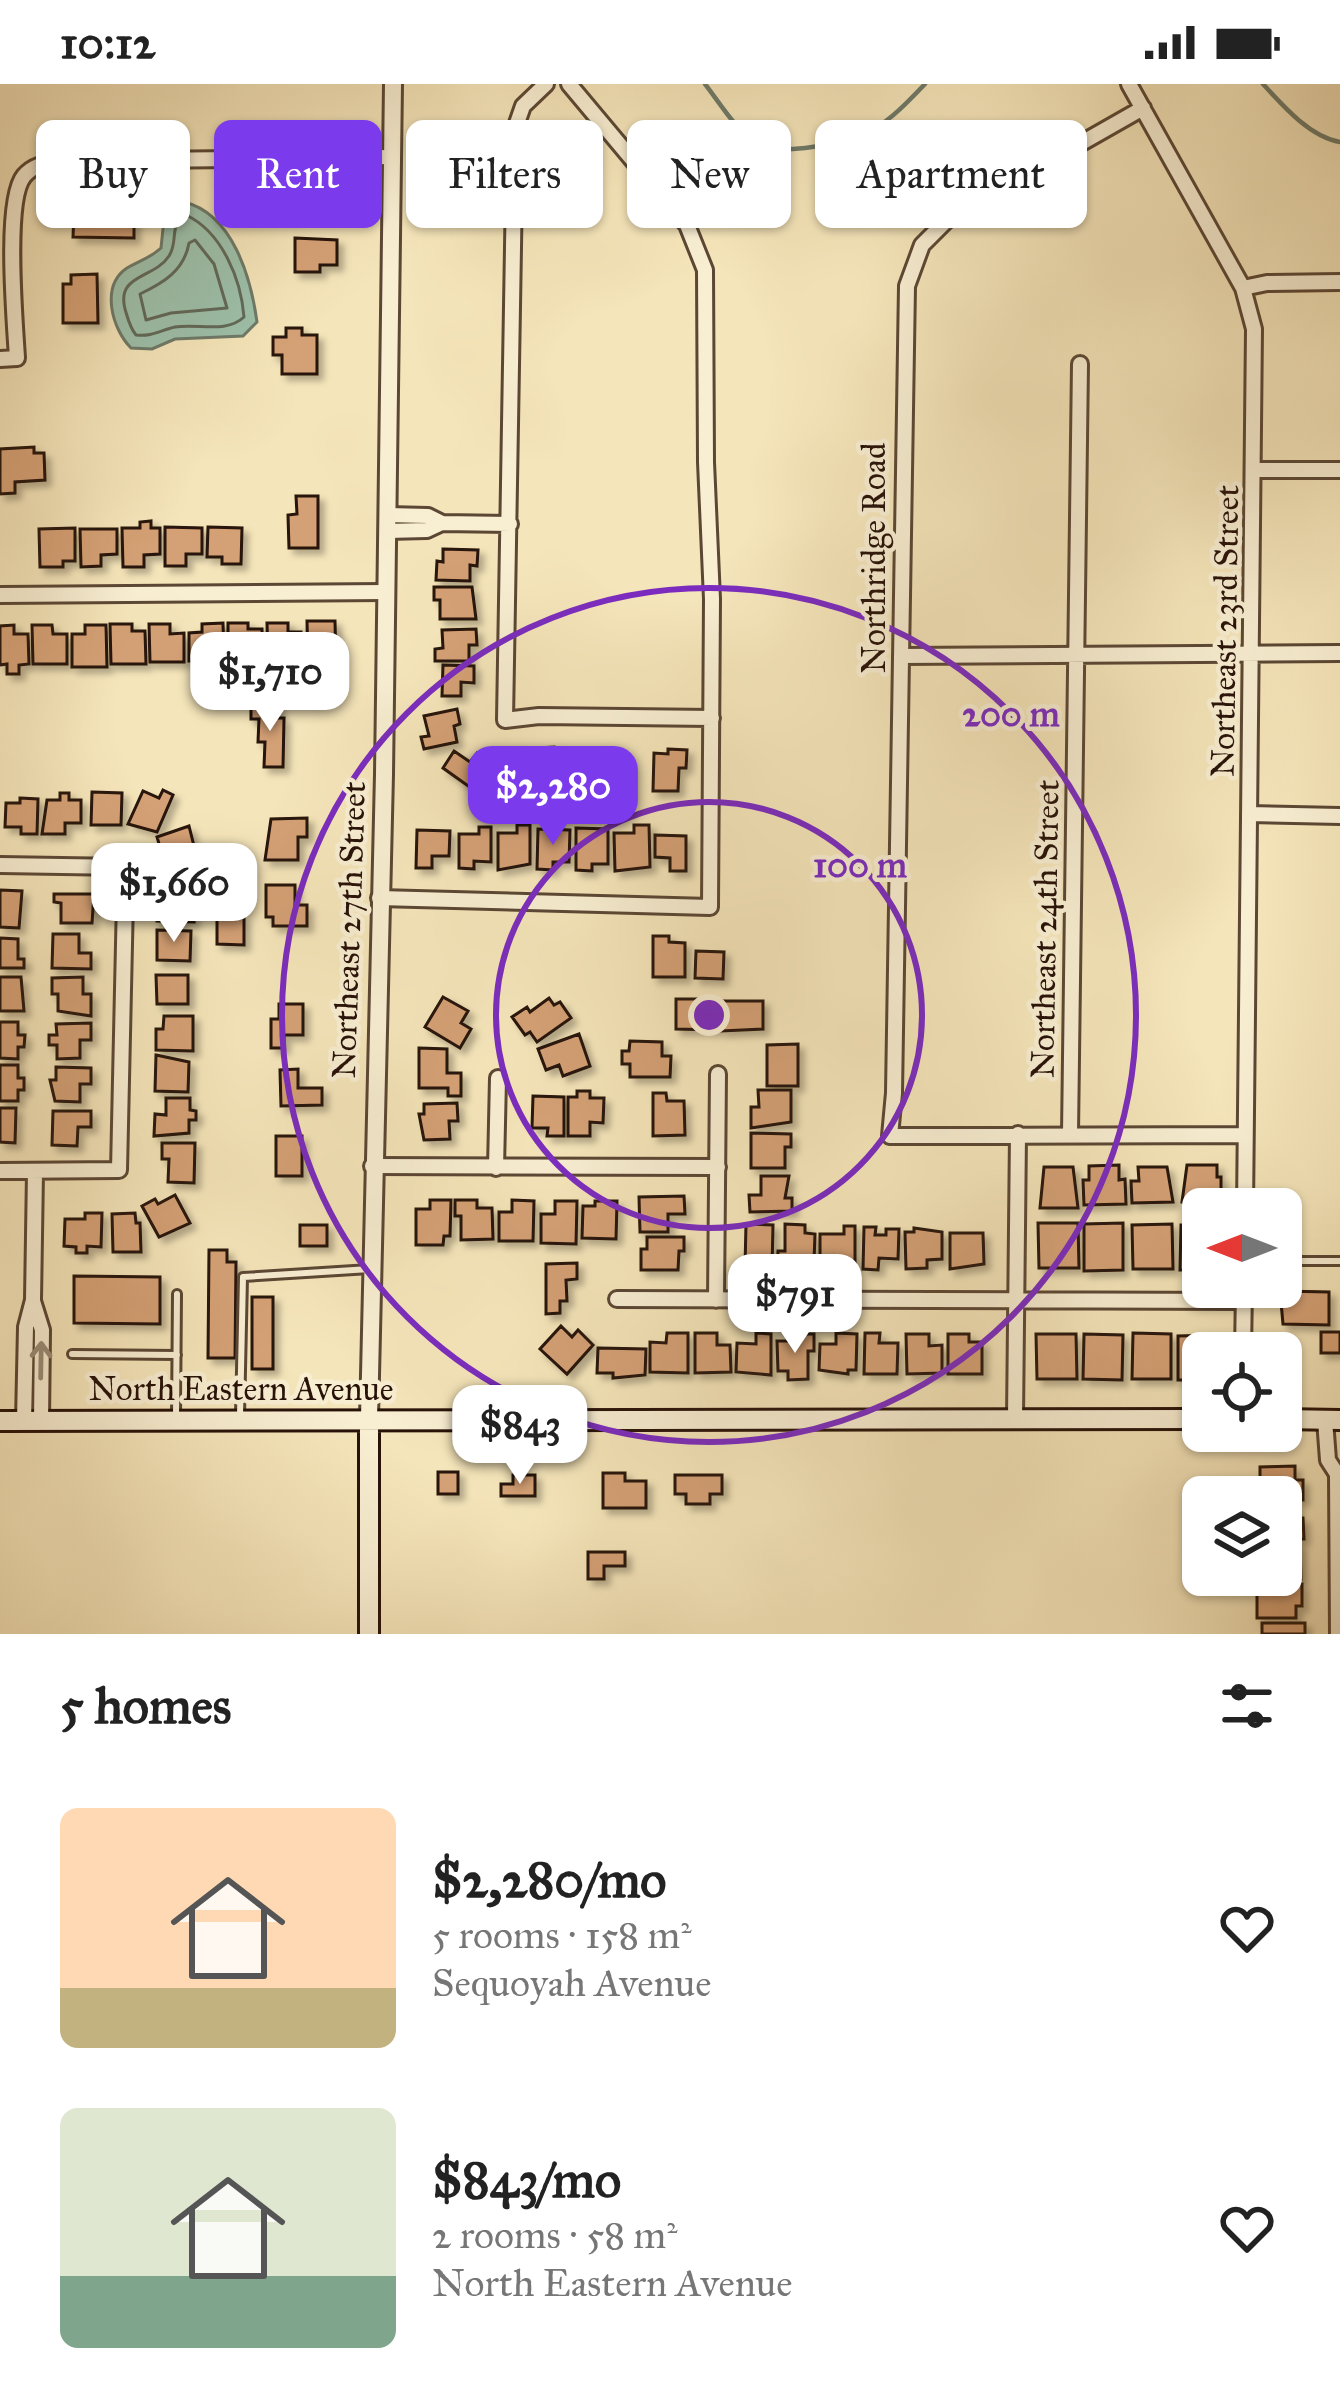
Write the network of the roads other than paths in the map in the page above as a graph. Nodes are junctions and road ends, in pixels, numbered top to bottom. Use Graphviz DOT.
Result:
graph roads {
  1 [pos="393,84"];
  2 [pos="547,84"];
  3 [pos="569,84"];
  4 [pos="1129,84"];
  5 [pos="1143,108"];
  6 [pos="392,157"];
  7 [pos="1340,282"];
  8 [pos="1243,288"];
  9 [pos="0,358"];
  10 [pos="1080,364"];
  11 [pos="1254,470"];
  12 [pos="1340,470"];
  13 [pos="387,523"];
  14 [pos="509,524"];
  15 [pos="386,592"];
  16 [pos="0,596"];
  17 [pos="1340,653"];
  18 [pos="1077,654"];
  19 [pos="1251,654"];
  20 [pos="901,656"];
  21 [pos="712,718"];
  22 [pos="1250,814"];
  23 [pos="1340,815"];
  24 [pos="0,865"];
  25 [pos="379,898"];
  26 [pos="718,1074"];
  27 [pos="498,1078"];
  28 [pos="1018,1134"];
  29 [pos="1070,1134"];
  30 [pos="1245,1135"];
  31 [pos="372,1166"];
  32 [pos="718,1167"];
  33 [pos="496,1168"];
  34 [pos="0,1171"];
  35 [pos="34,1172"];
  36 [pos="1245,1188"];
  37 [pos="1302,1261"];
  38 [pos="1340,1261"];
  39 [pos="370,1269"];
  40 [pos="177,1294"];
  41 [pos="1182,1296"];
  42 [pos="617,1300"];
  43 [pos="716,1300"];
  44 [pos="1016,1300"];
  45 [pos="72,1354"];
  46 [pos="177,1355"];
  47 [pos="369,1418"];
  48 [pos="1015,1418"];
  49 [pos="1182,1419"];
  50 [pos="1302,1419"];
  51 [pos="176,1420"];
  52 [pos="240,1420"];
  53 [pos="1333,1420"];
  54 [pos="0,1421"];
  55 [pos="33,1421"];
  56 [pos="1338,1471"];
  57 [pos="369,1634"];
  58 [pos="1338,1634"];
  1 -- 6 [label="street, Northeast 27th Street"];
  2 -- 14 [label="street"];
  3 -- 21 [label="street"];
  4 -- 5 [label="street, Northeast 23rd Street"];
  5 -- 8 [label="street, Northeast 23rd Street"];
  5 -- 20 [label="street, Northridge Road"];
  6 -- 9 [label="street"];
  6 -- 13 [label="street, Northeast 27th Street"];
  7 -- 8 [label="street"];
  8 -- 11 [label="street, Northeast 23rd Street"];
  10 -- 18 [label="street, Northeast 24th Street"];
  11 -- 12 [label="street"];
  11 -- 19 [label="street, Northeast 23rd Street"];
  13 -- 14 [label="street"];
  13 -- 15 [label="street, Northeast 27th Street"];
  14 -- 21 [label="street"];
  15 -- 16 [label="street"];
  15 -- 25 [label="street, Northeast 27th Street"];
  17 -- 19 [label="street"];
  18 -- 19 [label="street"];
  18 -- 20 [label="street"];
  18 -- 29 [label="street, Northeast 24th Street"];
  19 -- 22 [label="street, Northeast 23rd Street"];
  20 -- 28 [label="street, Northridge Road"];
  21 -- 25 [label="street"];
  22 -- 23 [label="street"];
  22 -- 30 [label="street, Northeast 23rd Street"];
  24 -- 35 [label="street"];
  25 -- 31 [label="street, Northeast 27th Street"];
  26 -- 32 [label="street"];
  27 -- 33 [label="street"];
  28 -- 29 [label="street"];
  28 -- 44 [label="street"];
  29 -- 30 [label="street"];
  30 -- 36 [label="street, Northeast 23rd Street"];
  31 -- 33 [label="street"];
  31 -- 39 [label="street, Northeast 27th Street"];
  32 -- 33 [label="street"];
  32 -- 43 [label="street"];
  34 -- 35 [label="street"];
  35 -- 55 [label="street"];
  37 -- 38 [label="lane"];
  39 -- 47 [label="street, Northeast 27th Street"];
  39 -- 52 [label="lane"];
  40 -- 46 [label="lane"];
  41 -- 44 [label="street"];
  42 -- 43 [label="street"];
  43 -- 44 [label="street"];
  44 -- 48 [label="street"];
  45 -- 46 [label="lane"];
  46 -- 51 [label="lane"];
  47 -- 48 [label="main road, North Eastern Avenue"];
  47 -- 52 [label="main road, North Eastern Avenue"];
  47 -- 57 [label="main road, Northeast 27th Street"];
  48 -- 49 [label="main road, North Eastern Avenue"];
  50 -- 53 [label="main road"];
  51 -- 52 [label="main road, North Eastern Avenue"];
  51 -- 55 [label="main road, North Eastern Avenue"];
  53 -- 56 [label="street"];
  54 -- 55 [label="main road, North Eastern Avenue"];
  56 -- 58 [label="street"];
}
